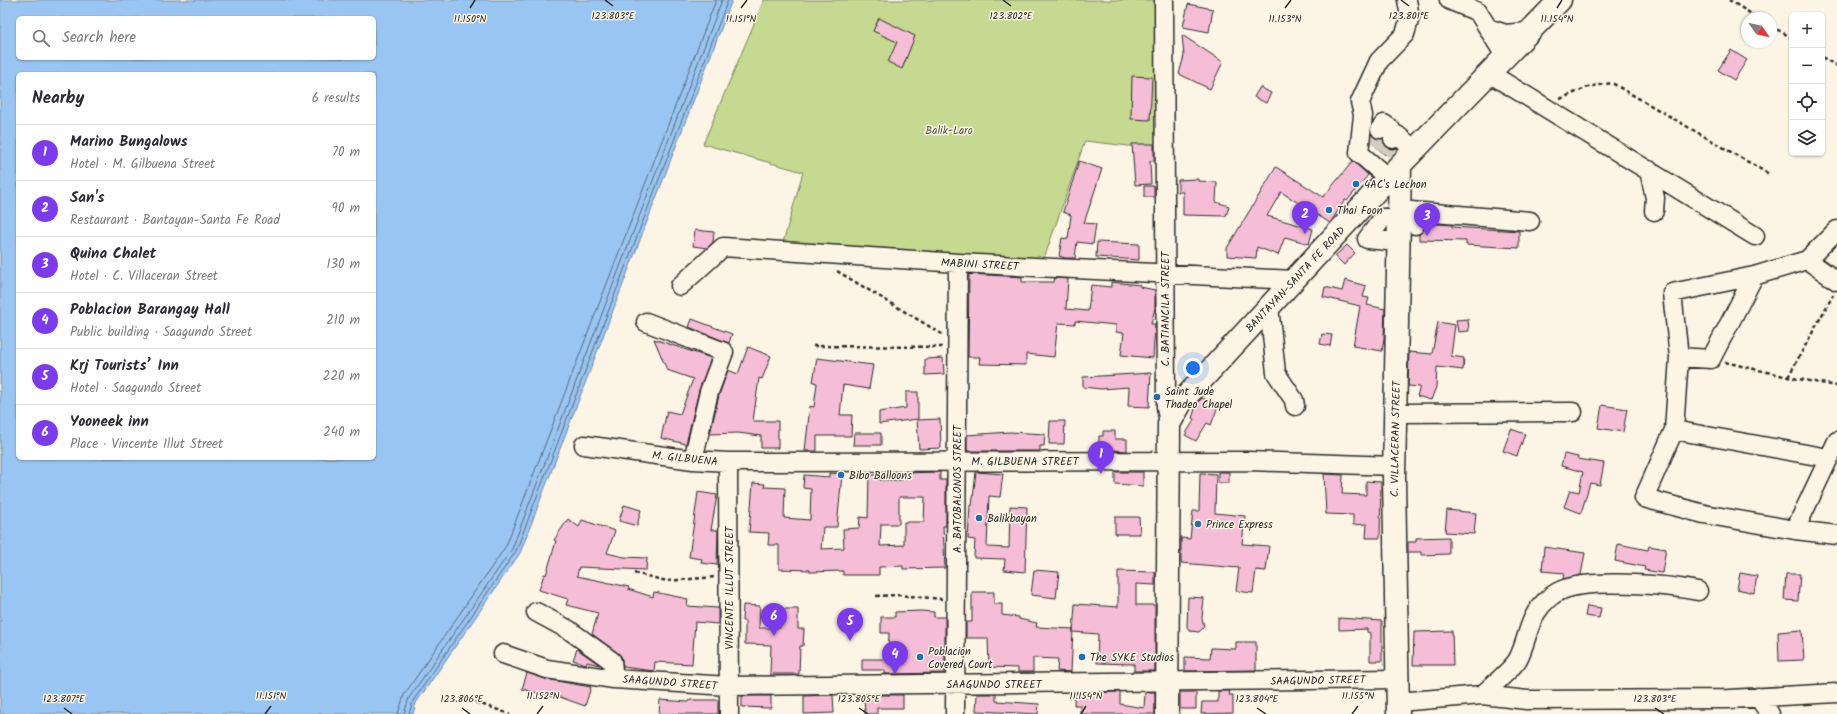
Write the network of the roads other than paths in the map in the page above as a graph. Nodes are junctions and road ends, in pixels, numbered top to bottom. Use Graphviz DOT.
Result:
graph roads {
  1 [pos="1164,0"];
  2 [pos="1408,0"];
  3 [pos="1449,0"];
  4 [pos="1560,0"];
  5 [pos="1468,4"];
  6 [pos="1488,28"];
  7 [pos="1528,32"];
  8 [pos="1505,56"];
  9 [pos="1489,73"];
  10 [pos="1384,148"];
  11 [pos="1649,170"];
  12 [pos="1654,210"];
  13 [pos="1404,218"];
  14 [pos="1530,222"];
  15 [pos="1837,230"];
  16 [pos="1358,232"];
  17 [pos="1755,236"];
  18 [pos="1398,242"];
  19 [pos="1806,260"];
  20 [pos="958,263"];
  21 [pos="1164,273"];
  22 [pos="1754,276"];
  23 [pos="1294,280"];
  24 [pos="680,286"];
  25 [pos="1835,288"];
  26 [pos="1269,306"];
  27 [pos="646,322"];
  28 [pos="1679,357"];
  29 [pos="1295,406"];
  30 [pos="1396,412"];
  31 [pos="1573,412"];
  32 [pos="1169,424"];
  33 [pos="1674,430"];
  34 [pos="1837,441"];
  35 [pos="584,445"];
  36 [pos="1828,458"];
  37 [pos="693,460"];
  38 [pos="957,460"];
  39 [pos="1167,461"];
  40 [pos="728,462"];
  41 [pos="1394,466"];
  42 [pos="1795,530"];
  43 [pos="1837,534"];
  44 [pos="1698,591"];
  45 [pos="536,612"];
  46 [pos="503,654"];
  47 [pos="614,679"];
  48 [pos="1397,679"];
  49 [pos="1167,682"];
  50 [pos="956,684"];
  51 [pos="729,686"];
  52 [pos="1837,693"];
  53 [pos="1482,696"];
  54 [pos="1758,697"];
  55 [pos="1398,708"];
  56 [pos="729,714"];
  57 [pos="955,714"];
  58 [pos="1167,714"];
  59 [pos="1770,714"];
  1 -- 21 [label="street, C. BATIANCILA STREET"];
  2 -- 10 [label="street"];
  3 -- 5 [label="street"];
  4 -- 7 [label="main road, BANTAYAN-SANTA FE ROAD"];
  5 -- 6 [label="street"];
  6 -- 7 [label="street"];
  6 -- 8 [label="street"];
  7 -- 8 [label="main road, BANTAYAN-SANTA FE ROAD"];
  8 -- 9 [label="main road, BANTAYAN-SANTA FE ROAD"];
  9 -- 10 [label="main road, BANTAYAN-SANTA FE ROAD"];
  9 -- 11 [label="street"];
  10 -- 13 [label="main road, C. VILLACERAN STREET"];
  10 -- 16 [label="main road, BANTAYAN-SANTA FE ROAD"];
  11 -- 12 [label="street"];
  11 -- 17 [label="street"];
  13 -- 14 [label="street"];
  13 -- 16 [label="street"];
  13 -- 18 [label="main road, C. VILLACERAN STREET"];
  15 -- 19 [label="street"];
  16 -- 18 [label="street"];
  16 -- 23 [label="main road, BANTAYAN-SANTA FE ROAD"];
  18 -- 30 [label="main road, C. VILLACERAN STREET"];
  19 -- 22 [label="street"];
  19 -- 25 [label="street"];
  20 -- 21 [label="street, MABINI STREET"];
  20 -- 24 [label="street, MABINI STREET"];
  20 -- 38 [label="street, A. BATOBALONOS STREET"];
  21 -- 23 [label="street, MABINI STREET"];
  21 -- 32 [label="street, C. BATIANCILA STREET"];
  22 -- 28 [label="street"];
  22 -- 28 [label="street"];
  23 -- 26 [label="main road, BANTAYAN-SANTA FE ROAD"];
  26 -- 29 [label="street"];
  26 -- 32 [label="main road, BANTAYAN-SANTA FE ROAD"];
  27 -- 37 [label="street"];
  28 -- 33 [label="street"];
  30 -- 31 [label="street"];
  30 -- 41 [label="main road, C. VILLACERAN STREET"];
  32 -- 39 [label="main road, C. BATIANCILA STREET"];
  33 -- 36 [label="street"];
  33 -- 42 [label="street"];
  34 -- 36 [label="street"];
  35 -- 37 [label="street, M. GILBUENA"];
  36 -- 42 [label="street"];
  37 -- 40 [label="street, M. GILBUENA"];
  38 -- 39 [label="street, M. GILBUENA STREET"];
  38 -- 40 [label="street, M. GILBUENA STREET"];
  38 -- 50 [label="street, A. BATOBALONOS STREET"];
  39 -- 41 [label="street, M. GILBUENA STREET"];
  39 -- 49 [label="main road, C. BATIANCILA STREET"];
  40 -- 51 [label="street, VINCENTE ILLUT STREET"];
  41 -- 48 [label="main road, C. VILLACERAN STREET"];
  42 -- 43 [label="street"];
  44 -- 53 [label="street"];
  45 -- 47 [label="street"];
  46 -- 47 [label="street, SAAGUNDO STREET"];
  47 -- 51 [label="street, SAAGUNDO STREET"];
  48 -- 49 [label="street, SAAGUNDO STREET"];
  48 -- 55 [label="main road, C. VILLACERAN STREET"];
  49 -- 50 [label="street, SAAGUNDO STREET"];
  49 -- 58 [label="main road, C. BATIANCILA STREET"];
  50 -- 51 [label="street, SAAGUNDO STREET"];
  50 -- 57 [label="street, A. BATOBALONOS STREET"];
  51 -- 56 [label="street, VINCENTE ILLUT STREET"];
  52 -- 54 [label="street"];
  53 -- 54 [label="street"];
  53 -- 55 [label="street"];
  54 -- 59 [label="street"];
}
